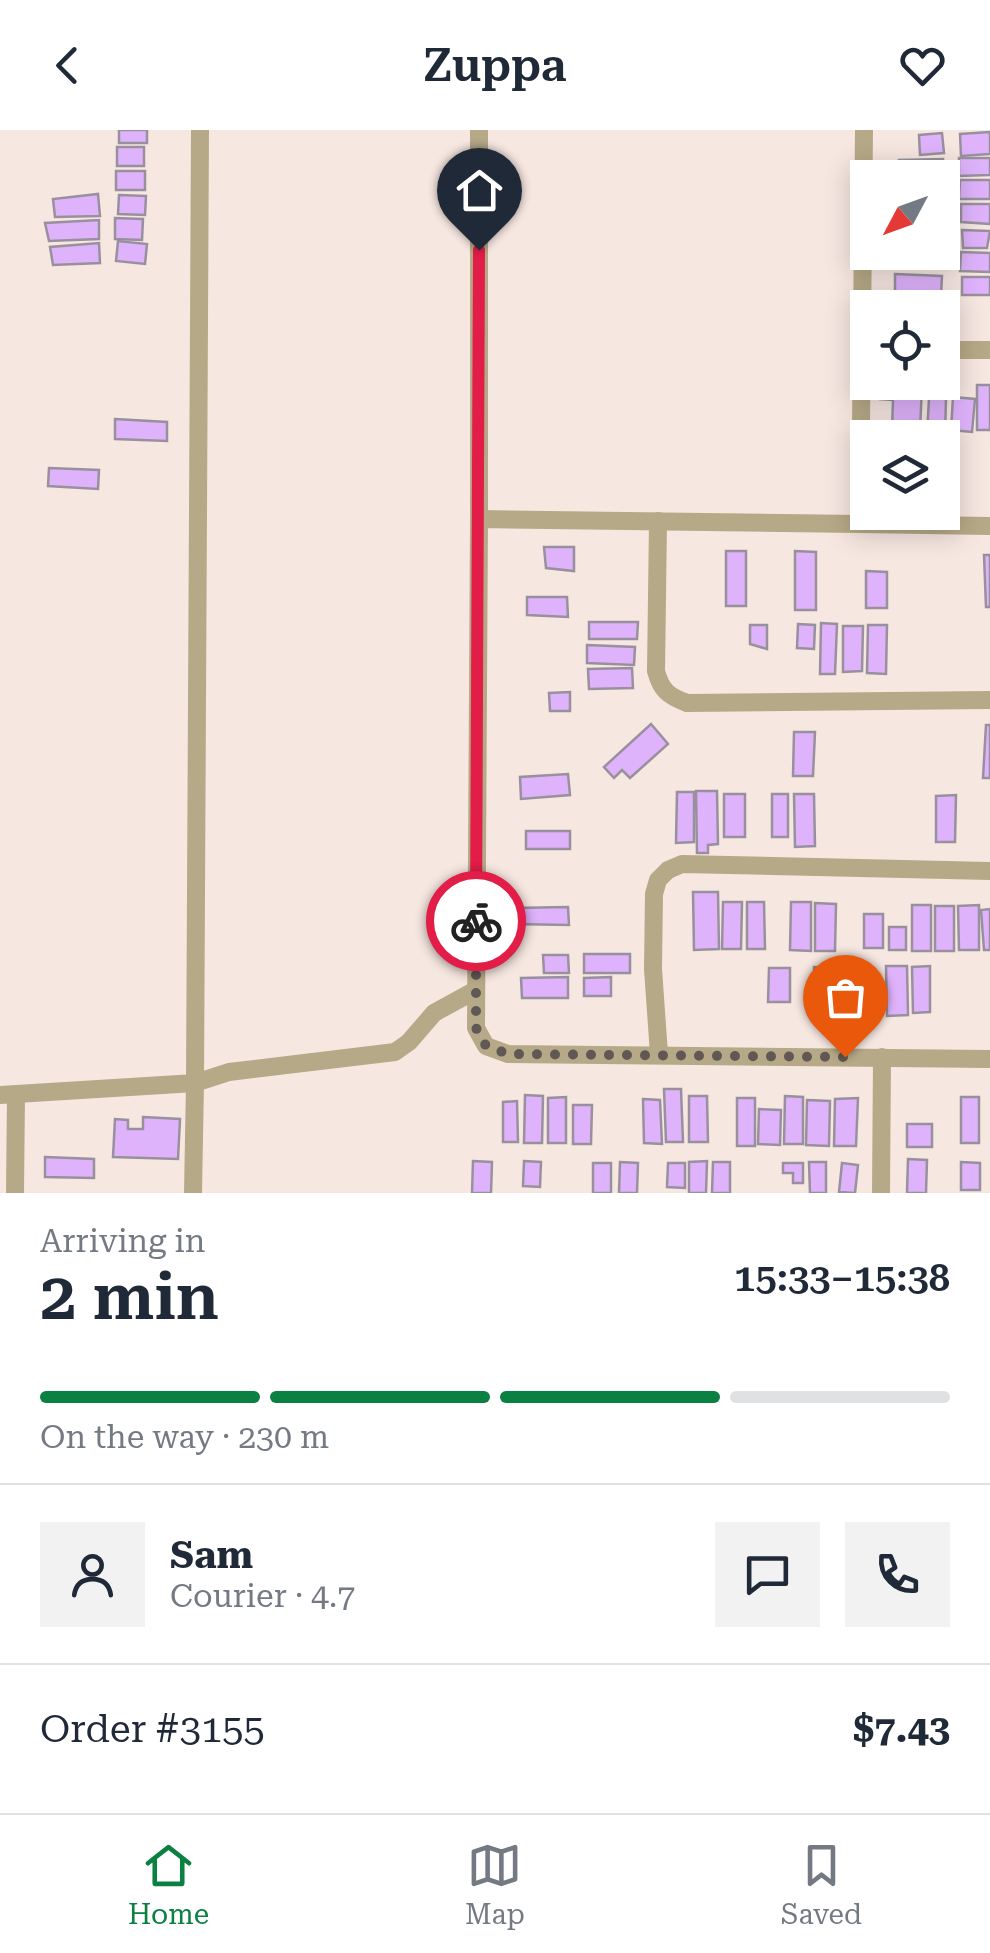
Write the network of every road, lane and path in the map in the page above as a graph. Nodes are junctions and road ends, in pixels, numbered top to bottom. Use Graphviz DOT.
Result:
graph roads {
  1 [pos="200,130"];
  2 [pos="479,130"];
  3 [pos="864,130"];
  4 [pos="865,290"];
  5 [pos="960,350"];
  6 [pos="990,350"];
  7 [pos="480,519"];
  8 [pos="658,521"];
  9 [pos="850,524"];
  10 [pos="960,526"];
  11 [pos="990,526"];
  12 [pos="990,700"];
  13 [pos="990,871"];
  14 [pos="476,990"];
  15 [pos="659,1054"];
  16 [pos="882,1058"];
  17 [pos="990,1059"];
  18 [pos="195,1083"];
  19 [pos="8,1094"];
  20 [pos="15,1193"];
  21 [pos="193,1193"];
  22 [pos="881,1193"];
  1 -- 18 [label="street"];
  2 -- 7 [label="street"];
  3 -- 4 [label="street"];
  5 -- 6 [label="street"];
  7 -- 8 [label="street"];
  7 -- 14 [label="street"];
  8 -- 9 [label="street"];
  8 -- 12 [label="street"];
  10 -- 11 [label="street"];
  13 -- 15 [label="street"];
  14 -- 15 [label="street"];
  14 -- 18 [label="street"];
  15 -- 16 [label="street"];
  16 -- 17 [label="street"];
  16 -- 22 [label="street"];
  18 -- 19 [label="street"];
  18 -- 21 [label="street"];
  19 -- 20 [label="street"];
}
